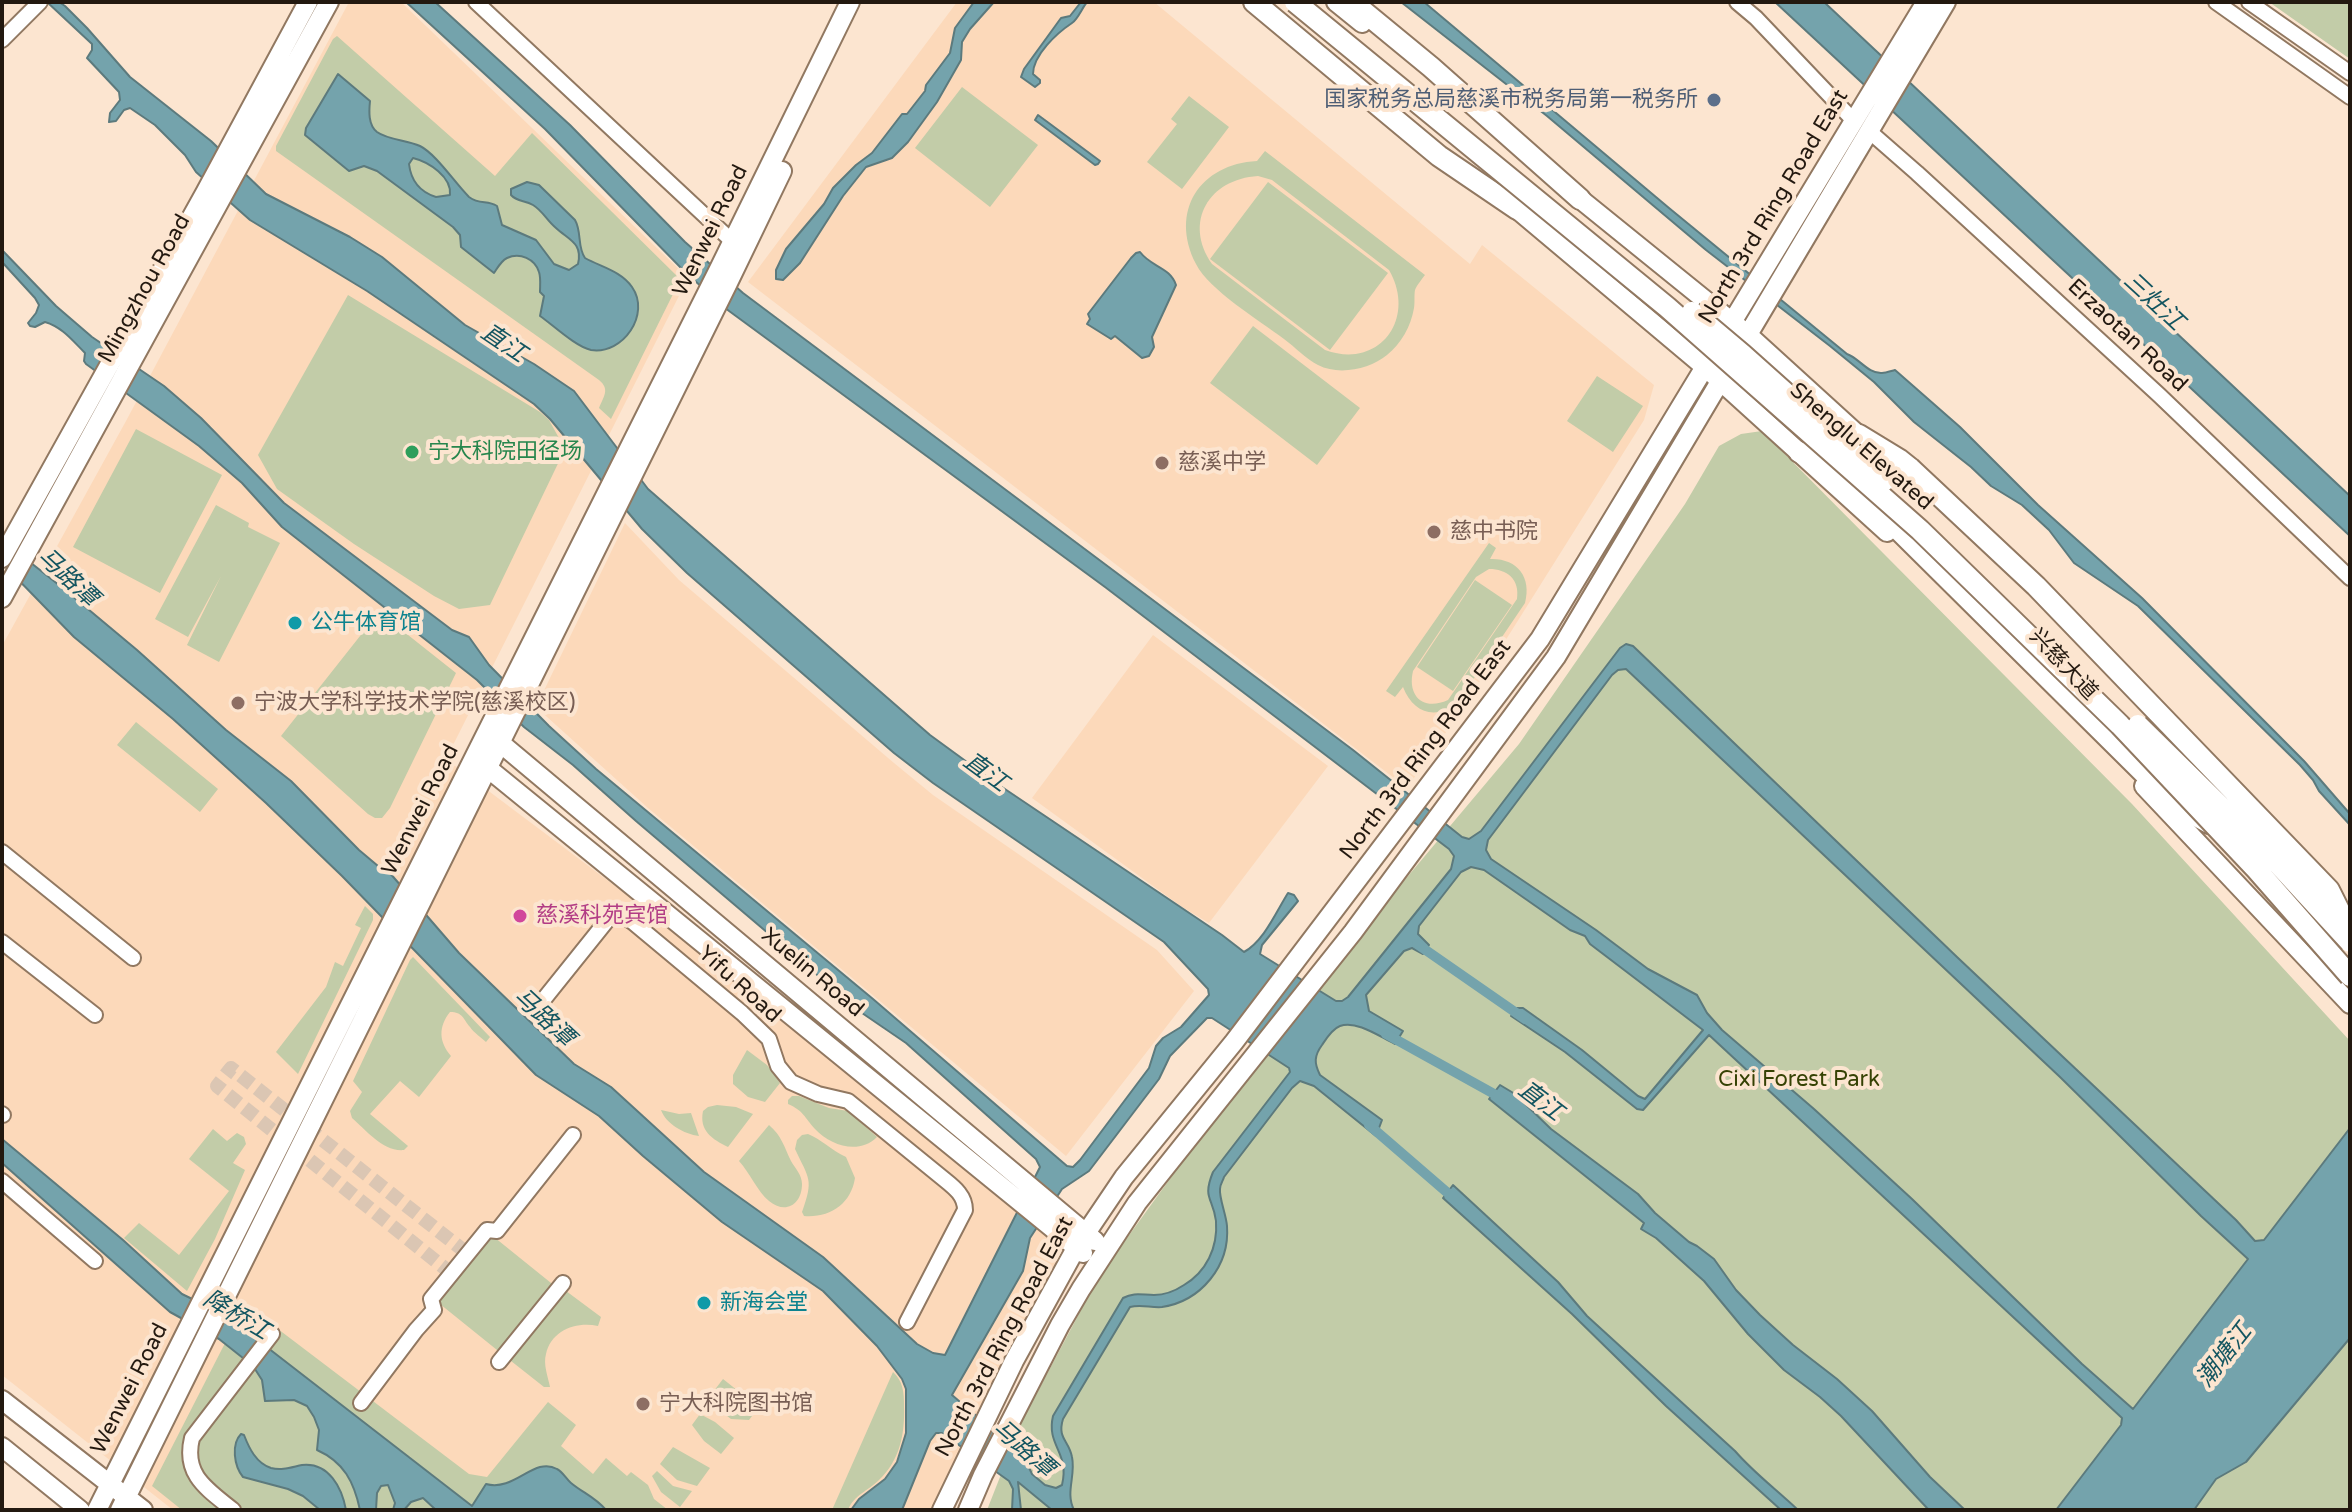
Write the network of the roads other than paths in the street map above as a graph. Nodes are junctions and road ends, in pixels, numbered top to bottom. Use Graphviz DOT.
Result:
graph roads {
  1 [pos="40,2"];
  2 [pos="308,2"];
  3 [pos="329,2"];
  4 [pos="476,2"];
  5 [pos="850,2"];
  6 [pos="862,2"];
  7 [pos="1254,2"];
  8 [pos="1265,2"];
  9 [pos="1295,2"];
  10 [pos="1315,2"];
  11 [pos="1336,2"];
  12 [pos="1352,2"];
  13 [pos="1737,2"];
  14 [pos="1926,2"];
  15 [pos="1946,2"];
  16 [pos="2216,2"];
  17 [pos="2249,2"];
  18 [pos="2,40"];
  19 [pos="2350,73"];
  20 [pos="2350,97"];
  21 [pos="1861,126"];
  22 [pos="238,151"];
  23 [pos="213,198"];
  24 [pos="1580,199"];
  25 [pos="1517,209"];
  26 [pos="733,242"];
  27 [pos="724,276"];
  28 [pos="1732,322"];
  29 [pos="1747,334"];
  30 [pos="1705,367"];
  31 [pos="1719,381"];
  32 [pos="1859,435"];
  33 [pos="1799,452"];
  34 [pos="2,558"];
  35 [pos="2350,578"];
  36 [pos="2,598"];
  37 [pos="497,729"];
  38 [pos="481,762"];
  39 [pos="2216,827"];
  40 [pos="2,852"];
  41 [pos="2350,931"];
  42 [pos="396,934"];
  43 [pos="2,942"];
  44 [pos="2350,942"];
  45 [pos="133,958"];
  46 [pos="2350,960"];
  47 [pos="2334,977"];
  48 [pos="2350,1004"];
  49 [pos="536,1009"];
  50 [pos="95,1015"];
  51 [pos="573,1135"];
  52 [pos="2,1181"];
  53 [pos="1081,1241"];
  54 [pos="1102,1257"];
  55 [pos="95,1261"];
  56 [pos="563,1283"];
  57 [pos="907,1322"];
  58 [pos="271,1334"];
  59 [pos="499,1362"];
  60 [pos="2,1400"];
  61 [pos="361,1403"];
  62 [pos="2,1447"];
  63 [pos="110,1483"];
  64 [pos="123,1503"];
  65 [pos="80,1510"];
  66 [pos="97,1510"];
  67 [pos="143,1510"];
  68 [pos="233,1510"];
  69 [pos="942,1510"];
  70 [pos="968,1510"];
  1 -- 18 [label="street"];
  2 -- 22 [label="main road, Mingzhou Road"];
  3 -- 22 [label="main road, Mingzhou Road"];
  4 -- 26 [label="street"];
  5 -- 26 [label="main road, Wenwei Road"];
  6 -- 27 [label="main road, Wenwei Road"];
  7 -- 25 [label="highway"];
  8 -- 25 [label="main road, 兴慈大道"];
  9 -- 39 [label="highway, Shenglu Elevated, bridge"];
  10 -- 44 [label="highway, Shenglu Elevated, bridge"];
  11 -- 24 [label="main road, 兴慈大道"];
  12 -- 24 [label="highway"];
  13 -- 21 [label="street, Erzaotan Road"];
  14 -- 21 [label="main road, North 3rd Ring Road East"];
  15 -- 21 [label="main road, North 3rd Ring Road East"];
  16 -- 20 [label="street"];
  17 -- 19 [label="street"];
  21 -- 28 [label="main road, North 3rd Ring Road East"];
  21 -- 29 [label="main road, North 3rd Ring Road East"];
  21 -- 35 [label="street, Erzaotan Road"];
  22 -- 23 [label="main road, Mingzhou Road"];
  23 -- 34 [label="main road, Mingzhou Road"];
  23 -- 36 [label="main road, Mingzhou Road"];
  24 -- 28 [label="main road, 兴慈大道"];
  25 -- 30 [label="main road, 兴慈大道"];
  26 -- 27 [label="main road, Wenwei Road"];
  27 -- 37 [label="main road, Wenwei Road"];
  28 -- 29 [label="main road, 兴慈大道"];
  28 -- 30 [label="main road, North 3rd Ring Road East"];
  29 -- 31 [label="main road, North 3rd Ring Road East"];
  29 -- 32 [label="main road, 兴慈大道"];
  30 -- 31 [label="main road, 兴慈大道"];
  30 -- 53 [label="main road, North 3rd Ring Road East"];
  31 -- 33 [label="main road, 兴慈大道"];
  31 -- 54 [label="main road, North 3rd Ring Road East"];
  32 -- 41 [label="main road, 兴慈大道"];
  32 -- 41 [label="highway, bridge"];
  33 -- 39 [label="highway"];
  33 -- 47 [label="main road, 兴慈大道"];
  37 -- 38 [label="main road, Wenwei Road"];
  37 -- 53 [label="main road, Xuelin Road"];
  38 -- 42 [label="main road, Wenwei Road"];
  38 -- 53 [label="main road, Xuelin Road"];
  39 -- 47 [label="highway, Shenglu Elevated, bridge"];
  40 -- 45 [label="street"];
  41 -- 47 [label="main road"];
  42 -- 63 [label="main road, Wenwei Road"];
  42 -- 64 [label="main road, Wenwei Road"];
  43 -- 50 [label="street"];
  46 -- 47 [label="main road"];
  47 -- 48 [label="main road, 兴慈大道"];
  49 -- 57 [label="street, Yifu Road"];
  51 -- 61 [label="street"];
  52 -- 55 [label="street"];
  53 -- 54 [label="main road, Xuelin Road"];
  53 -- 69 [label="main road, North 3rd Ring Road East"];
  54 -- 70 [label="main road, North 3rd Ring Road East"];
  56 -- 59 [label="street"];
  58 -- 68 [label="street"];
  60 -- 63 [label="main road"];
  62 -- 65 [label="main road"];
  63 -- 64 [label="main road"];
  63 -- 66 [label="main road, Wenwei Road"];
  64 -- 67 [label="main road"];
}
